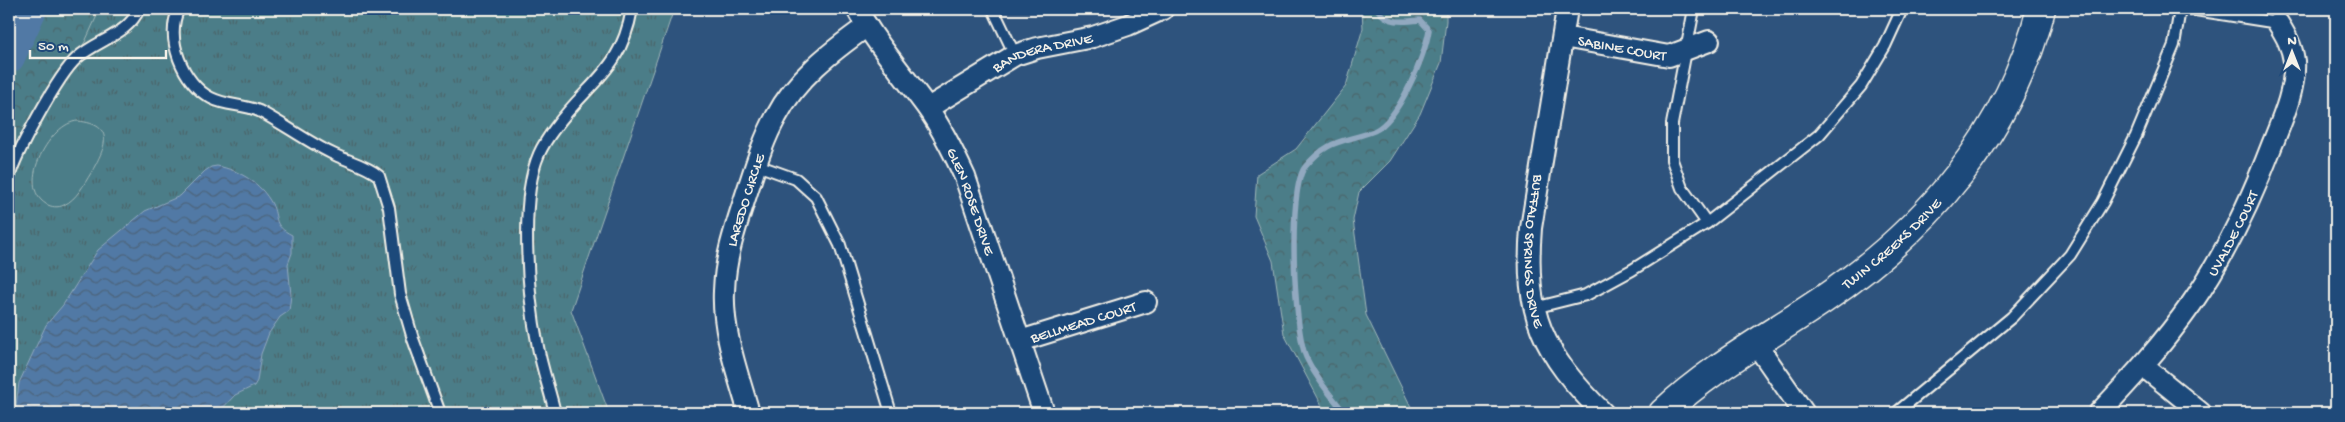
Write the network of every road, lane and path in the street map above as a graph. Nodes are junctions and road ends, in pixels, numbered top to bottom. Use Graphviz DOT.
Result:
graph roads {
  1 [pos="139,9"];
  2 [pos="179,9"];
  3 [pos="632,9"];
  4 [pos="993,9"];
  5 [pos="1163,9"];
  6 [pos="1568,9"];
  7 [pos="1694,9"];
  8 [pos="1902,9"];
  9 [pos="2041,9"];
  10 [pos="2180,9"];
  11 [pos="2189,9"];
  12 [pos="862,17"];
  13 [pos="2278,23"];
  14 [pos="1563,37"];
  15 [pos="1709,41"];
  16 [pos="1687,51"];
  17 [pos="1015,55"];
  18 [pos="928,108"];
  19 [pos="757,164"];
  20 [pos="9,178"];
  21 [pos="1707,223"];
  22 [pos="1146,302"];
  23 [pos="1534,308"];
  24 [pos="1020,341"];
  25 [pos="1756,344"];
  26 [pos="2143,366"];
  27 [pos="440,413"];
  28 [pos="555,413"];
  29 [pos="749,413"];
  30 [pos="891,413"];
  31 [pos="1044,413"];
  32 [pos="1603,413"];
  33 [pos="1664,413"];
  34 [pos="1804,413"];
  35 [pos="1896,413"];
  36 [pos="2099,413"];
  37 [pos="2201,413"];
  1 -- 20 [label="lane"];
  2 -- 27 [label="lane"];
  3 -- 28 [label="lane"];
  4 -- 17 [label="lane"];
  5 -- 17 [label="street, BANDERA DRIVE"];
  6 -- 14 [label="street, BUFFALO SPRINGS DRIVE"];
  7 -- 16 [label="lane"];
  8 -- 21 [label="lane"];
  9 -- 25 [label="street, TWIN CREEKS DRIVE"];
  10 -- 35 [label="lane"];
  11 -- 13 [label="lane"];
  12 -- 18 [label="street, GLEN ROSE DRIVE"];
  12 -- 19 [label="street, LAREDO CIRCLE"];
  13 -- 26 [label="street, UVALDE COURT"];
  14 -- 16 [label="street, SABINE COURT"];
  14 -- 23 [label="street, BUFFALO SPRINGS DRIVE"];
  15 -- 16 [label="street, SABINE COURT"];
  16 -- 21 [label="lane"];
  17 -- 18 [label="street, BANDERA DRIVE"];
  18 -- 24 [label="street, GLEN ROSE DRIVE"];
  19 -- 29 [label="street, LAREDO CIRCLE"];
  19 -- 30 [label="lane"];
  21 -- 23 [label="lane"];
  22 -- 24 [label="street, BELLMEAD COURT"];
  23 -- 32 [label="street, BUFFALO SPRINGS DRIVE"];
  24 -- 31 [label="street, GLEN ROSE DRIVE"];
  25 -- 33 [label="street, TWIN CREEKS DRIVE"];
  25 -- 34 [label="street"];
  26 -- 36 [label="street, UVALDE COURT"];
  26 -- 37 [label="street"];
}
